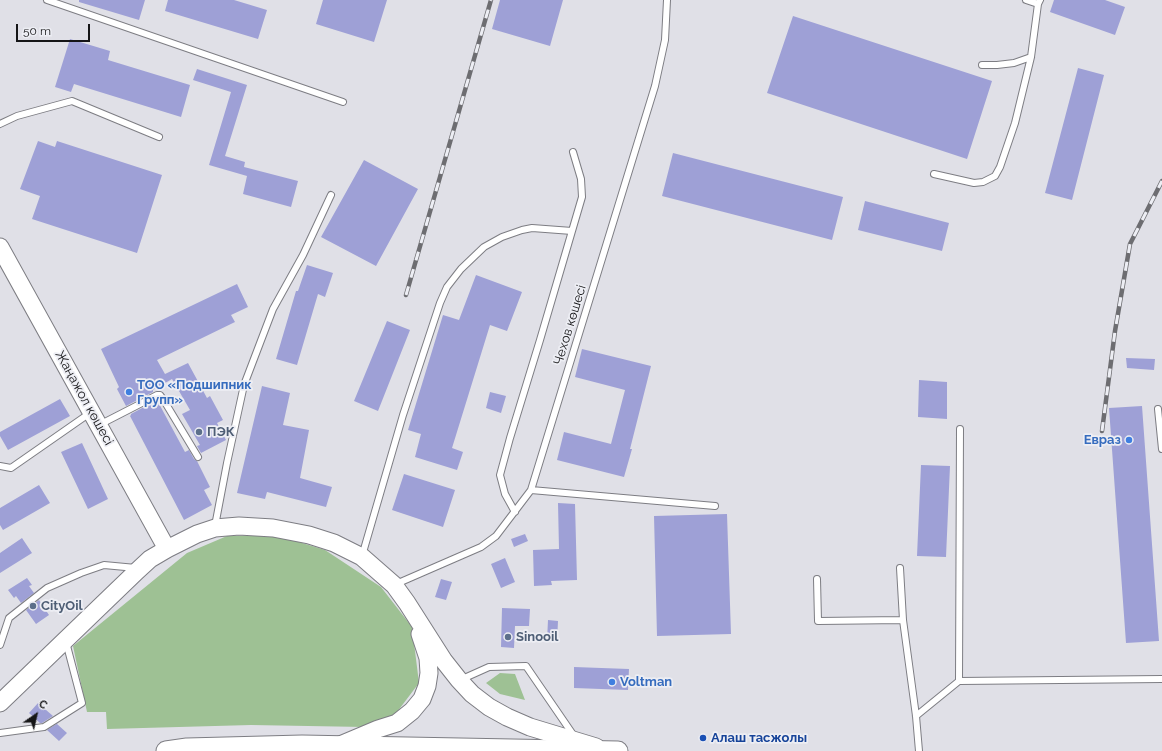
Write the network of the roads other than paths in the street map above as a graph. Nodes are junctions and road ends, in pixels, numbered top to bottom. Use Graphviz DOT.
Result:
graph roads {
  1 [pos="47,0"];
  2 [pos="666,0"];
  3 [pos="1026,0"];
  4 [pos="1039,2"];
  5 [pos="1031,57"];
  6 [pos="982,65"];
  7 [pos="343,102"];
  8 [pos="0,124"];
  9 [pos="160,137"];
  10 [pos="573,152"];
  11 [pos="934,174"];
  12 [pos="331,195"];
  13 [pos="572,232"];
  14 [pos="0,247"];
  15 [pos="1158,409"];
  16 [pos="95,418"];
  17 [pos="960,429"];
  18 [pos="1162,449"];
  19 [pos="198,457"];
  20 [pos="0,466"];
  21 [pos="532,490"];
  22 [pos="715,506"];
  23 [pos="515,512"];
  24 [pos="215,528"];
  25 [pos="167,549"];
  26 [pos="362,557"];
  27 [pos="140,568"];
  28 [pos="900,568"];
  29 [pos="817,578"];
  30 [pos="394,585"];
  31 [pos="407,603"];
  32 [pos="903,620"];
  33 [pos="66,640"];
  34 [pos="0,645"];
  35 [pos="1162,679"];
  36 [pos="459,680"];
  37 [pos="959,681"];
  38 [pos="1,703"];
  39 [pos="916,716"];
  40 [pos="0,733"];
  41 [pos="578,742"];
  42 [pos="336,746"];
  43 [pos="166,751"];
  44 [pos="614,751"];
  45 [pos="919,751"];
  1 -- 7 [label="lane"];
  2 -- 21 [label="lane, Чехов көшесі"];
  3 -- 4 [label="lane"];
  4 -- 5 [label="lane"];
  5 -- 6 [label="lane"];
  5 -- 11 [label="lane"];
  8 -- 9 [label="lane"];
  10 -- 13 [label="lane"];
  12 -- 24 [label="lane"];
  13 -- 23 [label="lane"];
  13 -- 26 [label="lane"];
  14 -- 16 [label="main road, Жаңажол көшесі"];
  15 -- 18 [label="lane"];
  16 -- 19 [label="lane"];
  16 -- 20 [label="lane"];
  16 -- 25 [label="main road, Жаңажол көшесі"];
  17 -- 37 [label="lane"];
  21 -- 22 [label="lane"];
  21 -- 23 [label="lane, Чехов көшесі"];
  23 -- 30 [label="lane, Чехов көшесі"];
  24 -- 25 [label="main road"];
  24 -- 26 [label="main road"];
  25 -- 27 [label="main road"];
  26 -- 30 [label="main road"];
  27 -- 33 [label="main road"];
  27 -- 34 [label="lane"];
  28 -- 32 [label="lane"];
  29 -- 32 [label="lane"];
  30 -- 31 [label="main road"];
  31 -- 36 [label="main road"];
  31 -- 42 [label="main road"];
  32 -- 39 [label="lane"];
  33 -- 38 [label="main road"];
  33 -- 40 [label="lane"];
  35 -- 37 [label="lane"];
  36 -- 41 [label="main road"];
  36 -- 41 [label="lane"];
  37 -- 39 [label="lane"];
  39 -- 45 [label="lane"];
  41 -- 44 [label="main road"];
  42 -- 43 [label="main road"];
  42 -- 44 [label="main road"];
}
